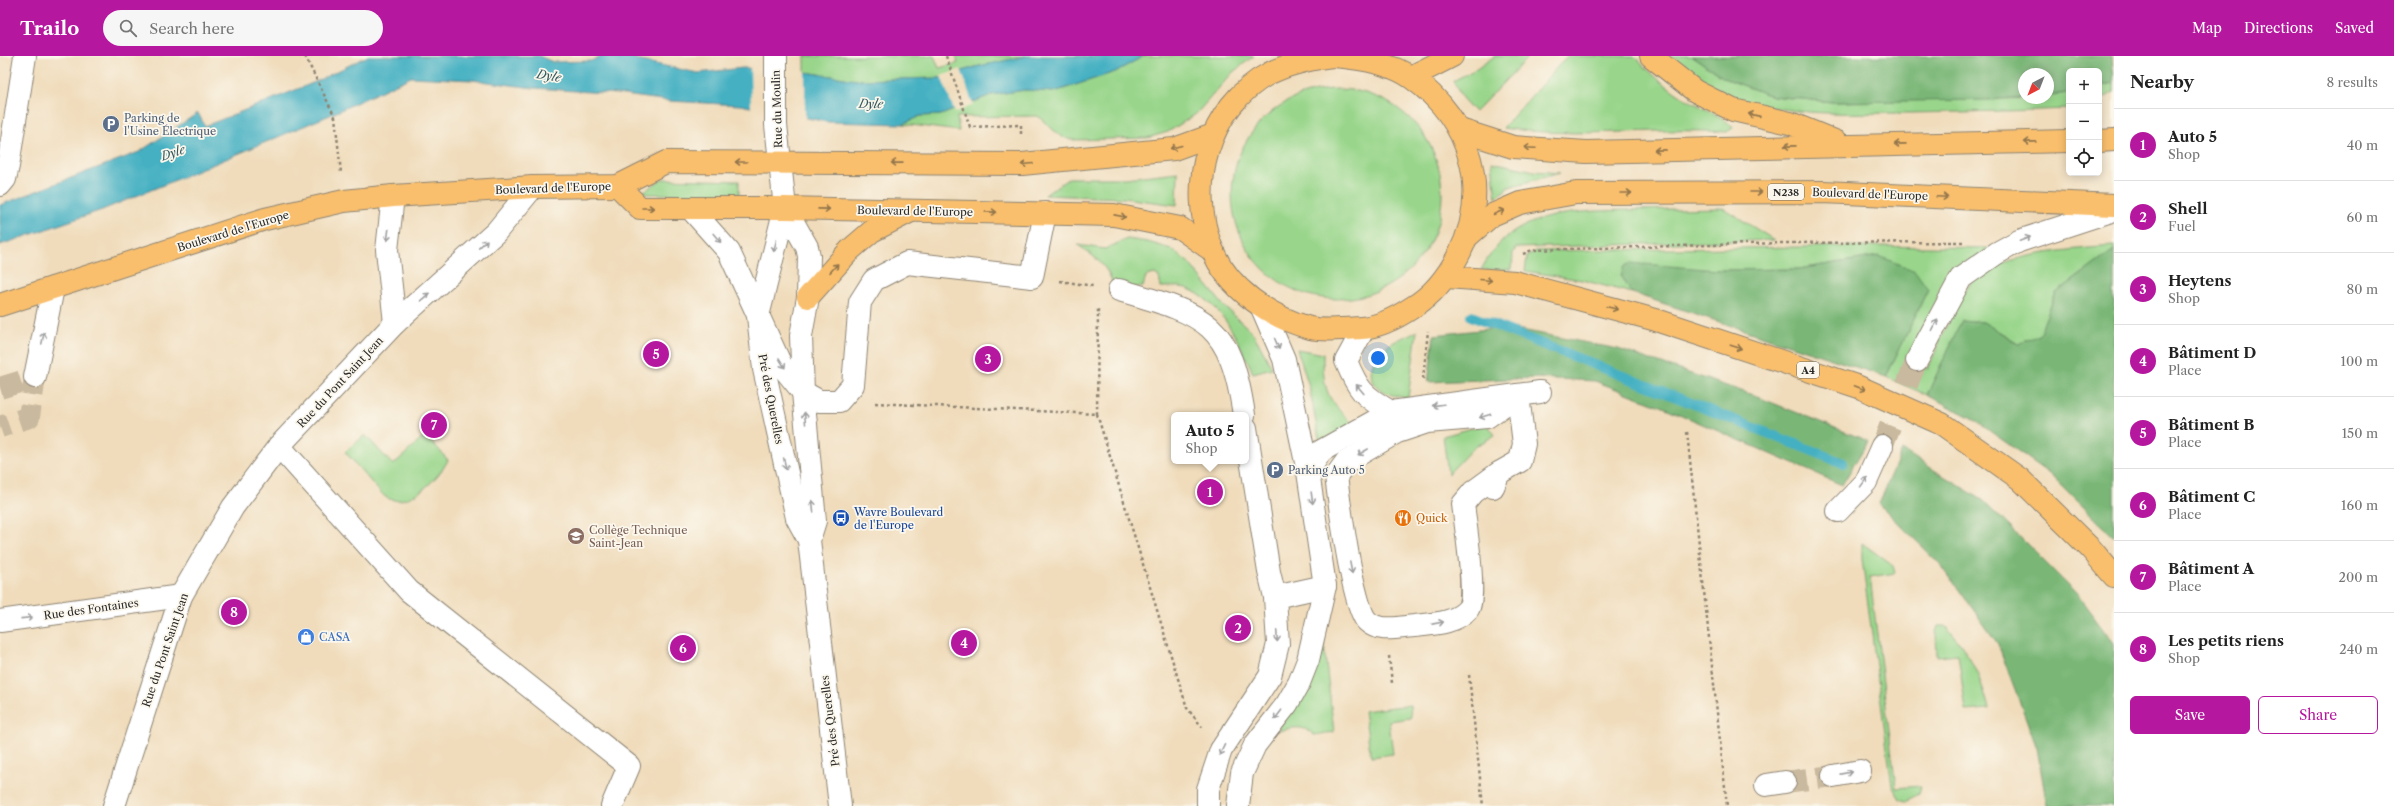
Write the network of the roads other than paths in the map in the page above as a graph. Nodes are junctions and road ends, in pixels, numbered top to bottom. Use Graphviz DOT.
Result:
graph roads {
  1 [pos="25,56"];
  2 [pos="776,56"];
  3 [pos="1333,56"];
  4 [pos="1452,56"];
  5 [pos="1651,56"];
  6 [pos="1365,57"];
  7 [pos="1272,65"];
  8 [pos="1411,77"];
  9 [pos="1460,130"];
  10 [pos="1213,135"];
  11 [pos="2102,140"];
  12 [pos="2114,140"];
  13 [pos="2066,141"];
  14 [pos="1843,145"];
  15 [pos="780,162"];
  16 [pos="3,182"];
  17 [pos="618,186"];
  18 [pos="533,187"];
  19 [pos="393,196"];
  20 [pos="2114,206"];
  21 [pos="691,208"];
  22 [pos="785,208"];
  23 [pos="2114,210"];
  24 [pos="910,211"];
  25 [pos="1045,213"];
  26 [pos="1468,236"];
  27 [pos="1213,251"];
  28 [pos="1447,277"];
  29 [pos="54,288"];
  30 [pos="1119,290"];
  31 [pos="808,297"];
  32 [pos="0,305"];
  33 [pos="1262,308"];
  34 [pos="758,316"];
  35 [pos="395,323"];
  36 [pos="1364,328"];
  37 [pos="1917,360"];
  38 [pos="35,376"];
  39 [pos="803,392"];
  40 [pos="1540,392"];
  41 [pos="1518,395"];
  42 [pos="1244,412"];
  43 [pos="1391,412"];
  44 [pos="279,446"];
  45 [pos="1882,446"];
  46 [pos="1249,447"];
  47 [pos="1308,472"];
  48 [pos="1499,474"];
  49 [pos="1489,497"];
  50 [pos="1838,511"];
  51 [pos="809,540"];
  52 [pos="2114,576"];
  53 [pos="1325,586"];
  54 [pos="182,596"];
  55 [pos="1275,597"];
  56 [pos="0,621"];
  57 [pos="1860,771"];
  58 [pos="1833,776"];
  59 [pos="114,806"];
  60 [pos="612,806"];
  61 [pos="840,806"];
  62 [pos="1208,806"];
  63 [pos="1238,806"];
  1 -- 16 [label="street"];
  2 -- 15 [label="street, Rue du Moulin"];
  3 -- 6 [label="main road, Boulevard de l'Europe"];
  3 -- 7 [label="main road, Boulevard de l'Europe"];
  4 -- 8 [label="main road"];
  14 -- 5 [label="main road, one-way"];
  6 -- 8 [label="main road, Boulevard de l'Europe"];
  7 -- 10 [label="main road, Boulevard de l'Europe"];
  8 -- 9 [label="main road, Boulevard de l'Europe"];
  14 -- 9 [label="main road, one-way"];
  9 -- 26 [label="main road, Boulevard de l'Europe"];
  10 -- 15 [label="main road, Boulevard de l'Europe, one-way"];
  10 -- 27 [label="main road, Boulevard de l'Europe"];
  11 -- 12 [label="main road"];
  13 -- 14 [label="main road, one-way"];
  15 -- 17 [label="main road, Boulevard de l'Europe, one-way"];
  15 -- 22 [label="street, Pré des Querelles"];
  17 -- 18 [label="main road, Boulevard de l'Europe"];
  17 -- 21 [label="main road, Boulevard de l'Europe, one-way"];
  18 -- 19 [label="main road, Boulevard de l'Europe"];
  35 -- 18 [label="street, Rue du Pont Saint Jean, one-way"];
  19 -- 29 [label="main road, Boulevard de l'Europe"];
  19 -- 35 [label="street, one-way"];
  26 -- 20 [label="main road, Boulevard de l'Europe / N238, one-way"];
  21 -- 22 [label="main road, Boulevard de l'Europe"];
  21 -- 34 [label="street, one-way"];
  22 -- 24 [label="main road, Boulevard de l'Europe, one-way"];
  22 -- 31 [label="street, Pré des Querelles"];
  22 -- 34 [label="street, Pré des Querelles, one-way"];
  37 -- 23 [label="street, one-way"];
  24 -- 25 [label="main road, Boulevard de l'Europe, one-way"];
  31 -- 24 [label="main road, one-way"];
  25 -- 27 [label="main road, Boulevard de l'Europe, one-way"];
  25 -- 39 [label="street"];
  26 -- 28 [label="main road, Boulevard de l'Europe"];
  27 -- 33 [label="main road, Boulevard de l'Europe"];
  28 -- 36 [label="main road, Boulevard de l'Europe"];
  28 -- 52 [label="main road, A4, one-way"];
  29 -- 32 [label="main road, Boulevard de l'Europe"];
  38 -- 29 [label="street, one-way"];
  30 -- 42 [label="street"];
  31 -- 39 [label="street, Pré des Querelles"];
  33 -- 36 [label="main road, Boulevard de l'Europe"];
  33 -- 47 [label="street, one-way"];
  34 -- 39 [label="street, one-way"];
  34 -- 51 [label="street, Pré des Querelles, one-way"];
  35 -- 44 [label="street, Rue du Pont Saint Jean"];
  43 -- 36 [label="street, one-way"];
  51 -- 39 [label="street, Pré des Querelles, one-way"];
  40 -- 41 [label="street"];
  41 -- 43 [label="street, one-way"];
  41 -- 48 [label="street"];
  41 -- 48 [label="street, one-way"];
  43 -- 47 [label="street"];
  44 -- 54 [label="street, Rue du Pont Saint Jean"];
  44 -- 60 [label="street"];
  50 -- 45 [label="street, one-way"];
  46 -- 55 [label="street"];
  47 -- 53 [label="street, one-way"];
  48 -- 49 [label="street"];
  51 -- 61 [label="street, Pré des Querelles"];
  53 -- 55 [label="street"];
  53 -- 63 [label="street, one-way"];
  56 -- 54 [label="street, Rue des Fontaines, one-way"];
  54 -- 59 [label="street, Rue du Pont Saint Jean"];
  55 -- 62 [label="street, one-way"];
  58 -- 57 [label="street, one-way"];
}
